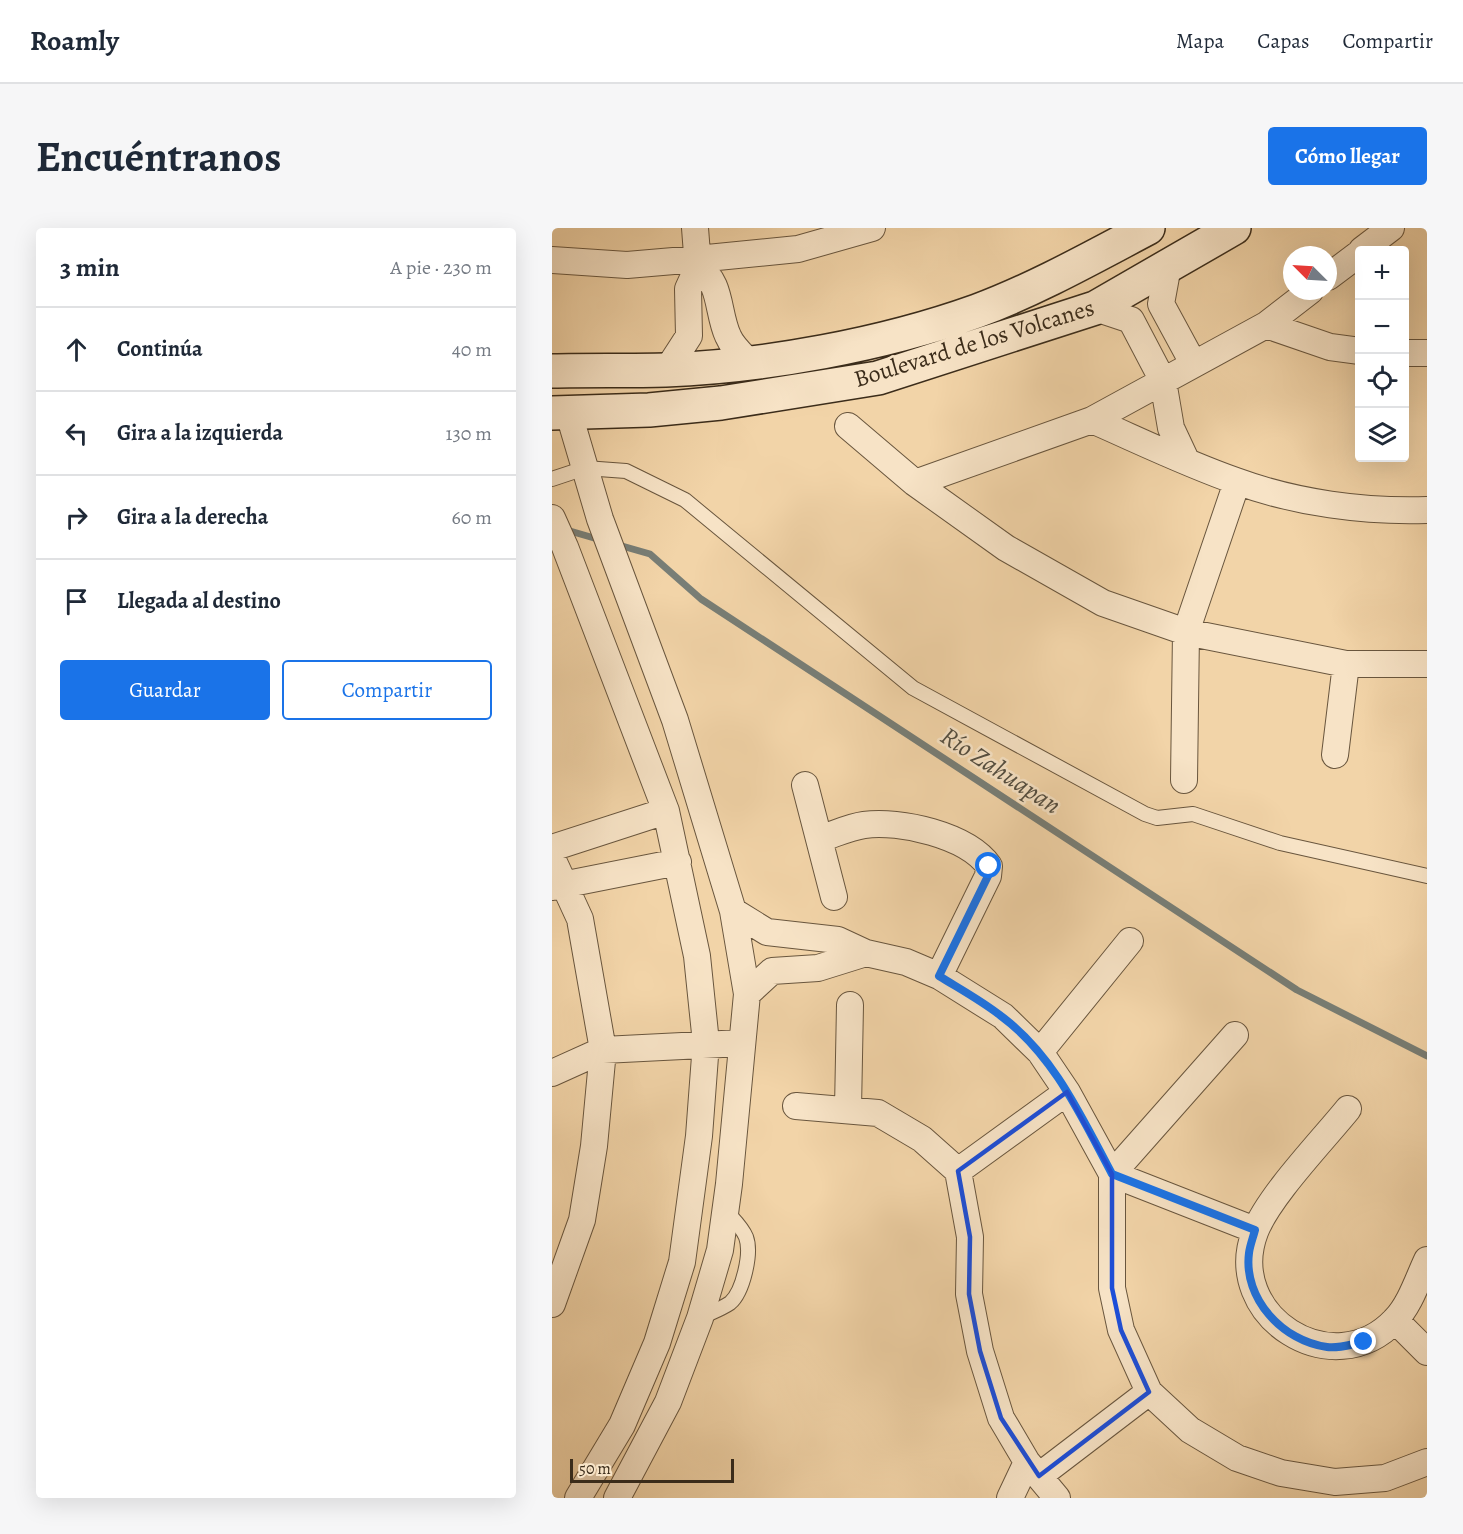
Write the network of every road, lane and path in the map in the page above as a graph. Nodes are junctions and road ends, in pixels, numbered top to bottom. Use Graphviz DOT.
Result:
graph roads {
  1 [pos="694,228"];
  2 [pos="872,228"];
  3 [pos="1148,228"];
  4 [pos="1234,228"];
  5 [pos="1391,228"];
  6 [pos="1368,246"];
  7 [pos="1355,256"];
  8 [pos="552,260"];
  9 [pos="698,263"];
  10 [pos="1168,266"];
  11 [pos="1337,270"];
  12 [pos="1298,300"];
  13 [pos="1161,304"];
  14 [pos="1095,308"];
  15 [pos="1131,320"];
  16 [pos="1266,325"];
  17 [pos="727,335"];
  18 [pos="689,336"];
  19 [pos="1355,350"];
  20 [pos="1409,353"];
  21 [pos="1427,353"];
  22 [pos="749,362"];
  23 [pos="1193,363"];
  24 [pos="552,370"];
  25 [pos="667,370"];
  26 [pos="1162,381"];
  27 [pos="561,414"];
  28 [pos="1092,420"];
  29 [pos="848,426"];
  30 [pos="1186,460"];
  31 [pos="585,468"];
  32 [pos="552,479"];
  33 [pos="1237,482"];
  34 [pos="915,483"];
  35 [pos="1427,510"];
  36 [pos="552,519"];
  37 [pos="1186,632"];
  38 [pos="1346,664"];
  39 [pos="1427,664"];
  40 [pos="1335,755"];
  41 [pos="1184,780"];
  42 [pos="805,785"];
  43 [pos="666,811"];
  44 [pos="819,839"];
  45 [pos="552,848"];
  46 [pos="552,858"];
  47 [pos="678,862"];
  48 [pos="1427,876"];
  49 [pos="557,886"];
  50 [pos="834,897"];
  51 [pos="733,911"];
  52 [pos="767,932"];
  53 [pos="1130,941"];
  54 [pos="866,953"];
  55 [pos="772,971"];
  56 [pos="939,976"];
  57 [pos="747,994"];
  58 [pos="850,1005"];
  59 [pos="1235,1035"];
  60 [pos="706,1043"];
  61 [pos="742,1043"];
  62 [pos="603,1050"];
  63 [pos="1040,1052"];
  64 [pos="552,1073"];
  65 [pos="1067,1092"];
  66 [pos="796,1106"];
  67 [pos="848,1109"];
  68 [pos="1348,1109"];
  69 [pos="958,1171"];
  70 [pos="1112,1174"];
  71 [pos="1255,1230"];
  72 [pos="1427,1260"];
  73 [pos="561,1262"];
  74 [pos="552,1304"];
  75 [pos="1395,1320"];
  76 [pos="1427,1352"];
  77 [pos="1149,1392"];
  78 [pos="1427,1462"];
  79 [pos="1033,1469"];
  80 [pos="578,1498"];
  81 [pos="617,1498"];
  82 [pos="1010,1498"];
  83 [pos="1057,1498"];
  1 -- 9 [label="street"];
  2 -- 9 [label="street"];
  3 -- 22 [label="street, Boulevard de los Volcanes"];
  4 -- 10 [label="street, Boulevard de los Volcanes"];
  5 -- 6 [label="street"];
  7 -- 11 [label="street"];
  8 -- 9 [label="street"];
  9 -- 17 [label="street"];
  9 -- 18 [label="street"];
  10 -- 13 [label="street"];
  10 -- 14 [label="street, Boulevard de los Volcanes"];
  12 -- 16 [label="street"];
  13 -- 15 [label="street"];
  13 -- 23 [label="street"];
  14 -- 15 [label="street"];
  14 -- 27 [label="street, Boulevard de los Volcanes"];
  15 -- 26 [label="street"];
  16 -- 19 [label="street"];
  16 -- 23 [label="street"];
  17 -- 18 [label="street"];
  17 -- 22 [label="street"];
  18 -- 25 [label="street"];
  20 -- 21 [label="street"];
  22 -- 25 [label="street, Boulevard de los Volcanes"];
  23 -- 26 [label="street"];
  24 -- 25 [label="street, Boulevard de los Volcanes"];
  26 -- 28 [label="street"];
  26 -- 30 [label="street"];
  27 -- 31 [label="street"];
  28 -- 30 [label="street"];
  28 -- 34 [label="street"];
  29 -- 34 [label="street"];
  30 -- 33 [label="street"];
  31 -- 32 [label="lane"];
  31 -- 48 [label="lane"];
  31 -- 51 [label="street"];
  33 -- 35 [label="street"];
  33 -- 37 [label="street"];
  34 -- 37 [label="street"];
  36 -- 43 [label="street"];
  37 -- 38 [label="street"];
  37 -- 41 [label="street"];
  38 -- 39 [label="street"];
  38 -- 40 [label="street"];
  42 -- 44 [label="street"];
  43 -- 45 [label="street"];
  43 -- 47 [label="street"];
  44 -- 50 [label="street"];
  44 -- 56 [label="street"];
  46 -- 49 [label="street"];
  47 -- 49 [label="street"];
  47 -- 60 [label="street"];
  49 -- 62 [label="street"];
  51 -- 52 [label="street"];
  51 -- 57 [label="street"];
  52 -- 54 [label="street"];
  52 -- 55 [label="street"];
  53 -- 63 [label="street"];
  54 -- 55 [label="street"];
  54 -- 56 [label="street"];
  55 -- 57 [label="street"];
  56 -- 63 [label="street"];
  57 -- 61 [label="street"];
  58 -- 67 [label="street"];
  59 -- 70 [label="street"];
  60 -- 61 [label="street"];
  60 -- 62 [label="street"];
  60 -- 80 [label="street"];
  61 -- 81 [label="street"];
  62 -- 64 [label="street"];
  62 -- 73 [label="street"];
  63 -- 65 [label="street"];
  65 -- 69 [label="street"];
  65 -- 70 [label="street"];
  66 -- 67 [label="street"];
  67 -- 69 [label="street"];
  68 -- 71 [label="street"];
  69 -- 79 [label="street"];
  70 -- 71 [label="street"];
  70 -- 77 [label="street"];
  71 -- 75 [label="street"];
  72 -- 75 [label="street"];
  73 -- 74 [label="street"];
  75 -- 76 [label="street"];
  77 -- 78 [label="street"];
  77 -- 79 [label="street"];
  79 -- 82 [label="street"];
  79 -- 83 [label="street"];
}
